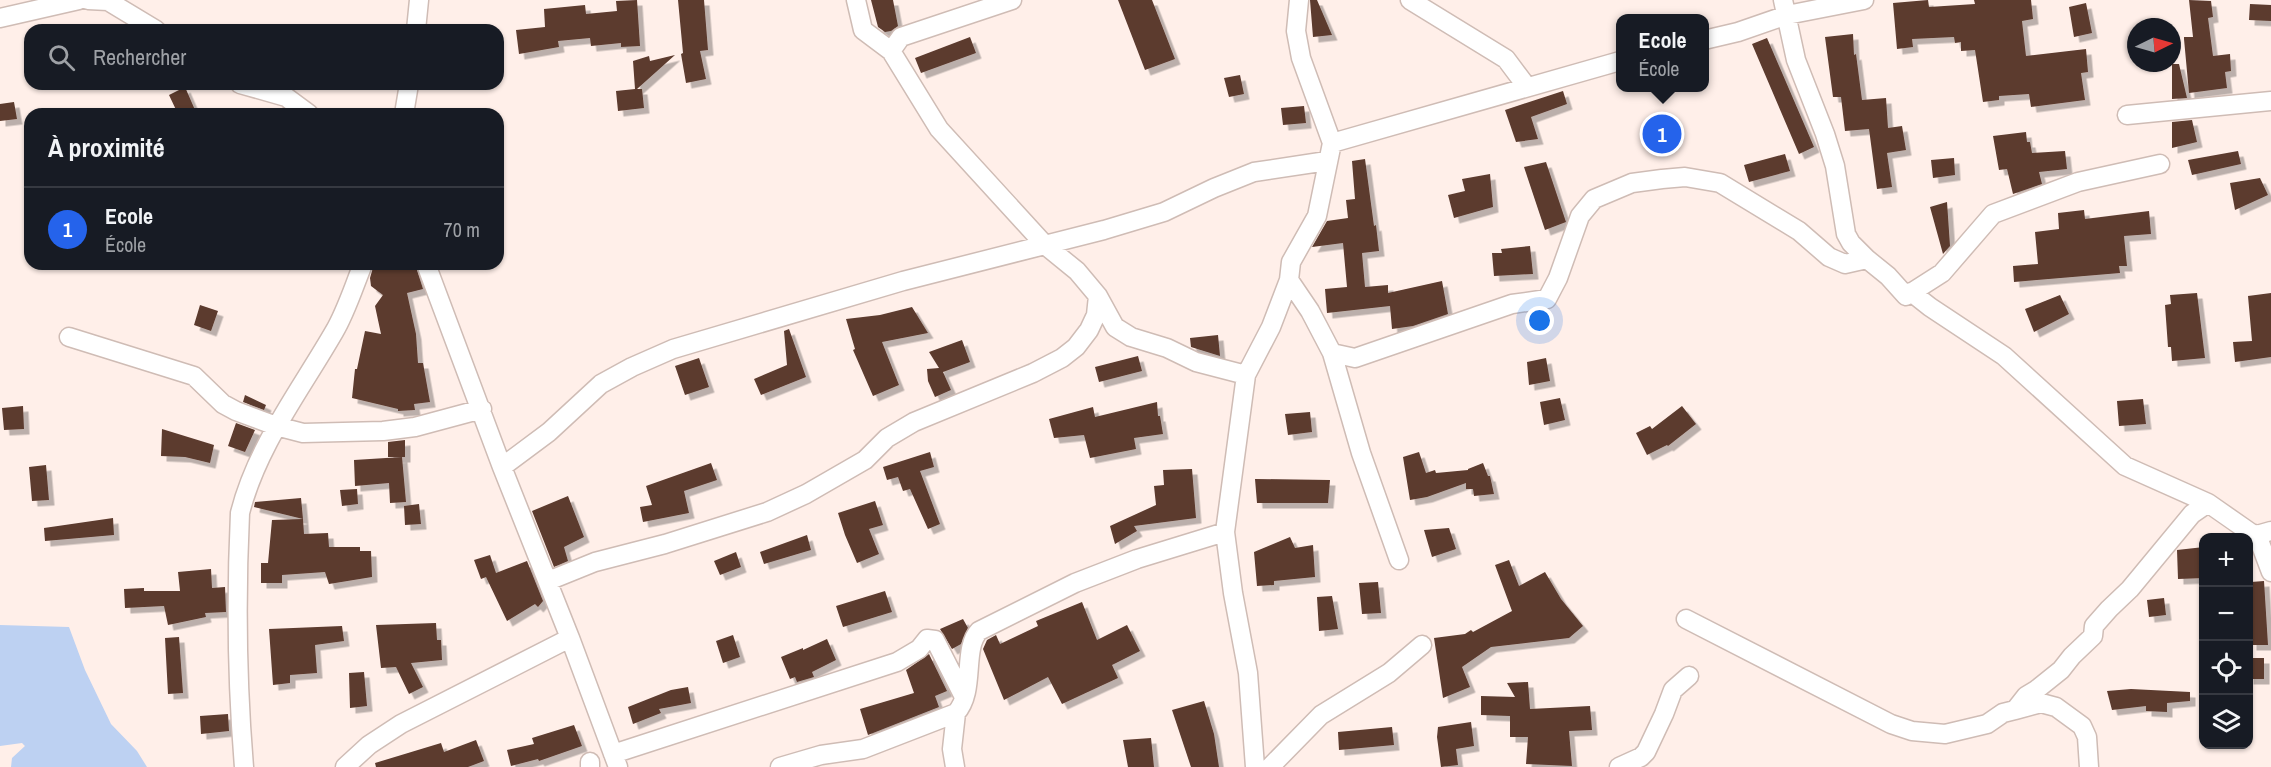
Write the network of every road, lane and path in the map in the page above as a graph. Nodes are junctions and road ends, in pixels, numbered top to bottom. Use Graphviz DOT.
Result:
graph roads {
  1 [pos="79,0"];
  2 [pos="88,0"];
  3 [pos="419,0"];
  4 [pos="856,0"];
  5 [pos="1012,0"];
  6 [pos="1299,0"];
  7 [pos="1410,0"];
  8 [pos="1864,0"];
  9 [pos="1785,7"];
  10 [pos="0,18"];
  11 [pos="146,24"];
  12 [pos="417,24"];
  13 [pos="1709,39"];
  14 [pos="891,51"];
  15 [pos="1616,62"];
  16 [pos="1527,87"];
  17 [pos="261,90"];
  18 [pos="408,90"];
  19 [pos="2271,101"];
  20 [pos="301,108"];
  21 [pos="405,108"];
  22 [pos="2127,115"];
  23 [pos="1332,143"];
  24 [pos="1327,161"];
  25 [pos="2160,164"];
  26 [pos="1045,245"];
  27 [pos="1867,260"];
  28 [pos="361,270"];
  29 [pos="428,270"];
  30 [pos="1289,280"];
  31 [pos="1911,292"];
  32 [pos="1098,296"];
  33 [pos="69,338"];
  34 [pos="1332,353"];
  35 [pos="1246,375"];
  36 [pos="482,409"];
  37 [pos="276,426"];
  38 [pos="502,467"];
  39 [pos="2208,502"];
  40 [pos="1226,532"];
  41 [pos="2264,533"];
  42 [pos="1399,560"];
  43 [pos="2271,572"];
  44 [pos="548,581"];
  45 [pos="1686,619"];
  46 [pos="570,638"];
  47 [pos="1422,645"];
  48 [pos="1689,676"];
  49 [pos="960,705"];
  50 [pos="2015,710"];
  51 [pos="615,760"];
  52 [pos="244,767"];
  53 [pos="345,767"];
  54 [pos="780,767"];
  55 [pos="955,767"];
  56 [pos="1255,767"];
  57 [pos="1270,767"];
  58 [pos="1619,767"];
  59 [pos="2089,767"];
  1 -- 10 [label="street"];
  2 -- 11 [label="street"];
  3 -- 12 [label="street"];
  4 -- 14 [label="street"];
  5 -- 14 [label="street"];
  6 -- 23 [label="street"];
  7 -- 16 [label="street"];
  8 -- 9 [label="street"];
  9 -- 13 [label="street"];
  9 -- 27 [label="street"];
  14 -- 26 [label="street"];
  15 -- 16 [label="street"];
  16 -- 23 [label="street"];
  17 -- 20 [label="street"];
  18 -- 21 [label="street"];
  19 -- 22 [label="street"];
  23 -- 24 [label="street"];
  24 -- 26 [label="street"];
  24 -- 30 [label="street"];
  25 -- 31 [label="street"];
  26 -- 32 [label="street"];
  26 -- 38 [label="street"];
  27 -- 31 [label="street"];
  27 -- 34 [label="street"];
  28 -- 37 [label="street"];
  29 -- 36 [label="street"];
  30 -- 34 [label="street"];
  30 -- 35 [label="street"];
  31 -- 39 [label="street"];
  32 -- 35 [label="street"];
  32 -- 44 [label="street"];
  33 -- 37 [label="street"];
  34 -- 42 [label="street"];
  35 -- 40 [label="street"];
  36 -- 37 [label="street"];
  36 -- 38 [label="street"];
  37 -- 52 [label="street"];
  38 -- 44 [label="street"];
  39 -- 41 [label="street"];
  39 -- 50 [label="street"];
  40 -- 49 [label="street"];
  40 -- 56 [label="street"];
  41 -- 43 [label="street"];
  44 -- 46 [label="street"];
  45 -- 50 [label="street"];
  46 -- 51 [label="street"];
  46 -- 53 [label="street"];
  47 -- 57 [label="street"];
  48 -- 58 [label="street"];
  49 -- 51 [label="street"];
  49 -- 54 [label="street"];
  49 -- 55 [label="street"];
  50 -- 59 [label="street"];
}
